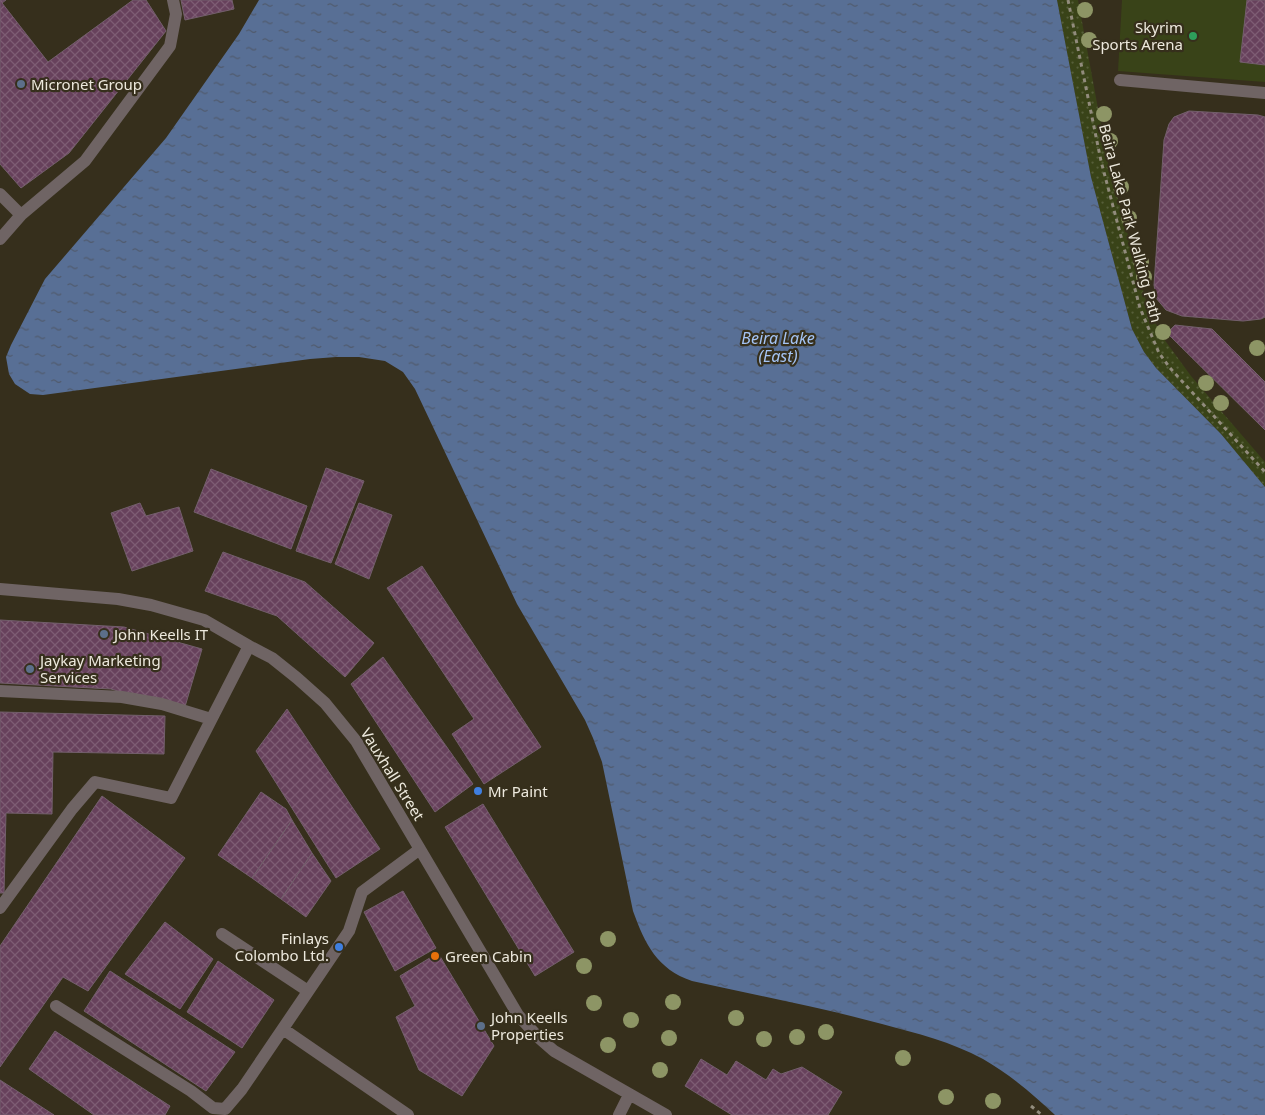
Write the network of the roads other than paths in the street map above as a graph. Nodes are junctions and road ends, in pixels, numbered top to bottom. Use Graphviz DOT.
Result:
graph roads {
  1 [pos="173,0"];
  2 [pos="1120,80"];
  3 [pos="1265,93"];
  4 [pos="0,194"];
  5 [pos="21,215"];
  6 [pos="0,239"];
  7 [pos="0,589"];
  8 [pos="248,646"];
  9 [pos="0,691"];
  10 [pos="211,719"];
  11 [pos="420,849"];
  12 [pos="0,908"];
  13 [pos="222,934"];
  14 [pos="308,991"];
  15 [pos="56,1006"];
  16 [pos="283,1029"];
  17 [pos="629,1095"];
  18 [pos="408,1115"];
  19 [pos="619,1115"];
  20 [pos="666,1115"];
  1 -- 5 [label="street"];
  2 -- 3 [label="street"];
  4 -- 5 [label="street"];
  5 -- 6 [label="street"];
  7 -- 8 [label="street, Vauxhall Street"];
  8 -- 10 [label="street"];
  8 -- 11 [label="street, Vauxhall Street"];
  9 -- 10 [label="street"];
  10 -- 12 [label="street"];
  11 -- 14 [label="street"];
  11 -- 17 [label="street, Vauxhall Street"];
  13 -- 14 [label="street"];
  14 -- 16 [label="street"];
  15 -- 16 [label="street"];
  16 -- 18 [label="street"];
  17 -- 19 [label="street"];
  17 -- 20 [label="street, Vauxhall Street"];
}
